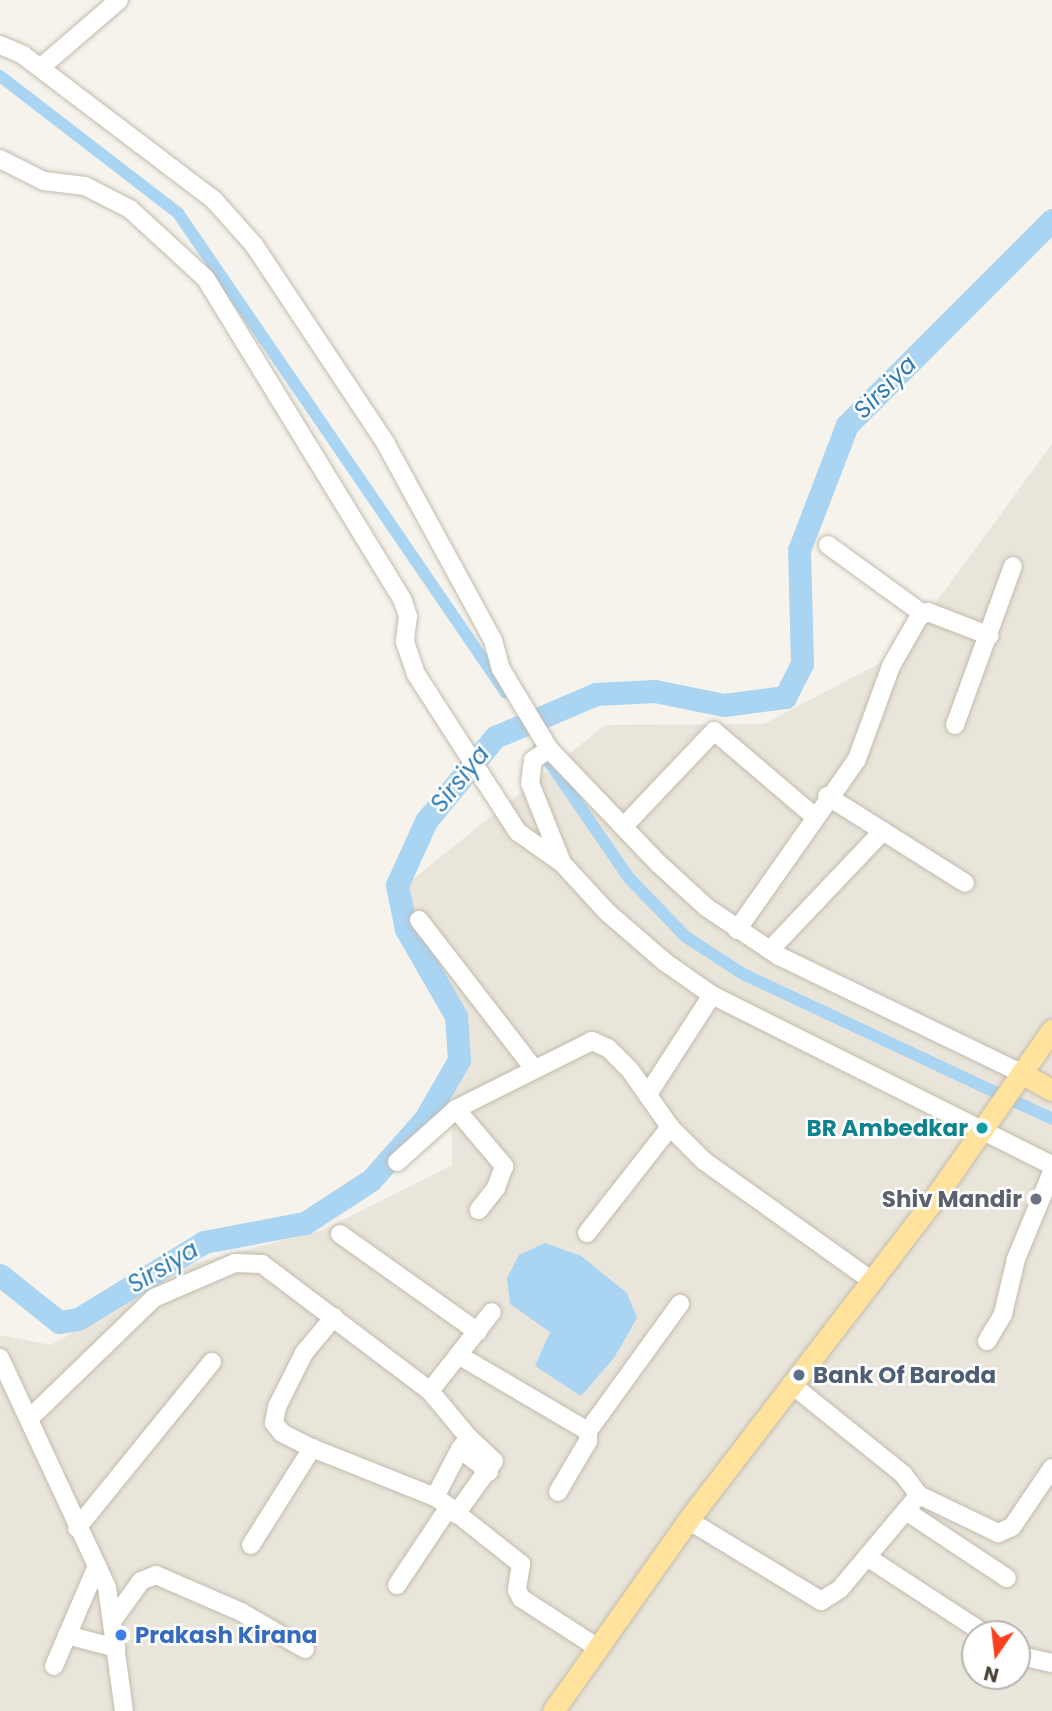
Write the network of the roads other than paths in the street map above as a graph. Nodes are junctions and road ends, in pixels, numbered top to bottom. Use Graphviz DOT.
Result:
graph roads {
  1 [pos="119,0"];
  2 [pos="0,45"];
  3 [pos="40,68"];
  4 [pos="0,159"];
  5 [pos="828,545"];
  6 [pos="1013,566"];
  7 [pos="923,614"];
  8 [pos="989,636"];
  9 [pos="956,725"];
  10 [pos="544,752"];
  11 [pos="827,796"];
  12 [pos="814,816"];
  13 [pos="624,826"];
  14 [pos="883,831"];
  15 [pos="562,863"];
  16 [pos="965,883"];
  17 [pos="419,920"];
  18 [pos="737,930"];
  19 [pos="770,950"];
  20 [pos="712,995"];
  21 [pos="1052,1030"];
  22 [pos="534,1069"];
  23 [pos="1016,1078"];
  24 [pos="1052,1090"];
  25 [pos="648,1094"];
  26 [pos="456,1109"];
  27 [pos="987,1118"];
  28 [pos="670,1127"];
  29 [pos="397,1162"];
  30 [pos="1052,1165"];
  31 [pos="1052,1172"];
  32 [pos="479,1210"];
  33 [pos="587,1233"];
  34 [pos="340,1234"];
  35 [pos="872,1281"];
  36 [pos="680,1304"];
  37 [pos="492,1312"];
  38 [pos="334,1317"];
  39 [pos="478,1332"];
  40 [pos="987,1341"];
  41 [pos="460,1356"];
  42 [pos="0,1358"];
  43 [pos="212,1362"];
  44 [pos="791,1384"];
  45 [pos="430,1391"];
  46 [pos="30,1418"];
  47 [pos="589,1431"];
  48 [pos="465,1443"];
  49 [pos="312,1448"];
  50 [pos="1052,1468"];
  51 [pos="558,1492"];
  52 [pos="919,1495"];
  53 [pos="447,1506"];
  54 [pos="906,1511"];
  55 [pos="688,1520"];
  56 [pos="77,1528"];
  57 [pos="251,1545"];
  58 [pos="867,1557"];
  59 [pos="97,1566"];
  60 [pos="1007,1578"];
  61 [pos="397,1585"];
  62 [pos="113,1620"];
  63 [pos="964,1620"];
  64 [pos="67,1635"];
  65 [pos="116,1648"];
  66 [pos="598,1648"];
  67 [pos="305,1649"];
  68 [pos="1031,1658"];
  69 [pos="1052,1663"];
  70 [pos="54,1666"];
  71 [pos="124,1711"];
  72 [pos="553,1711"];
  1 -- 3 [label="street"];
  2 -- 3 [label="street"];
  3 -- 10 [label="street"];
  4 -- 15 [label="street"];
  5 -- 7 [label="street"];
  6 -- 8 [label="street"];
  7 -- 8 [label="street"];
  7 -- 11 [label="street"];
  8 -- 9 [label="street"];
  10 -- 13 [label="street"];
  10 -- 15 [label="street"];
  11 -- 12 [label="street"];
  11 -- 14 [label="street"];
  12 -- 13 [label="street"];
  12 -- 18 [label="street"];
  13 -- 18 [label="street"];
  14 -- 16 [label="street"];
  14 -- 19 [label="street"];
  15 -- 20 [label="street"];
  17 -- 22 [label="street"];
  18 -- 19 [label="street"];
  19 -- 23 [label="street"];
  20 -- 25 [label="street"];
  20 -- 27 [label="street"];
  21 -- 23 [label="main road"];
  22 -- 25 [label="street"];
  22 -- 26 [label="street"];
  23 -- 24 [label="main road"];
  23 -- 27 [label="main road"];
  25 -- 28 [label="street"];
  26 -- 29 [label="street"];
  26 -- 32 [label="street"];
  27 -- 30 [label="street"];
  27 -- 35 [label="main road"];
  28 -- 33 [label="street"];
  28 -- 35 [label="street"];
  31 -- 40 [label="street"];
  34 -- 39 [label="street"];
  35 -- 44 [label="main road"];
  36 -- 47 [label="street"];
  37 -- 39 [label="street"];
  38 -- 45 [label="street"];
  38 -- 46 [label="street"];
  38 -- 49 [label="street"];
  39 -- 41 [label="street"];
  41 -- 45 [label="street"];
  41 -- 47 [label="street"];
  42 -- 46 [label="street"];
  43 -- 56 [label="street"];
  44 -- 52 [label="street"];
  44 -- 55 [label="main road"];
  45 -- 48 [label="street"];
  46 -- 56 [label="street"];
  47 -- 51 [label="street"];
  48 -- 53 [label="street"];
  48 -- 53 [label="street"];
  49 -- 53 [label="street"];
  49 -- 57 [label="street"];
  50 -- 52 [label="street"];
  52 -- 54 [label="street"];
  53 -- 61 [label="street"];
  53 -- 66 [label="street"];
  54 -- 58 [label="street"];
  54 -- 60 [label="street"];
  55 -- 58 [label="street"];
  55 -- 66 [label="main road"];
  56 -- 59 [label="street"];
  58 -- 63 [label="street"];
  59 -- 62 [label="street"];
  59 -- 64 [label="street"];
  62 -- 65 [label="street"];
  62 -- 67 [label="street"];
  64 -- 65 [label="street"];
  64 -- 70 [label="street"];
  65 -- 71 [label="street"];
  66 -- 72 [label="main road"];
  68 -- 69 [label="street"];
}
